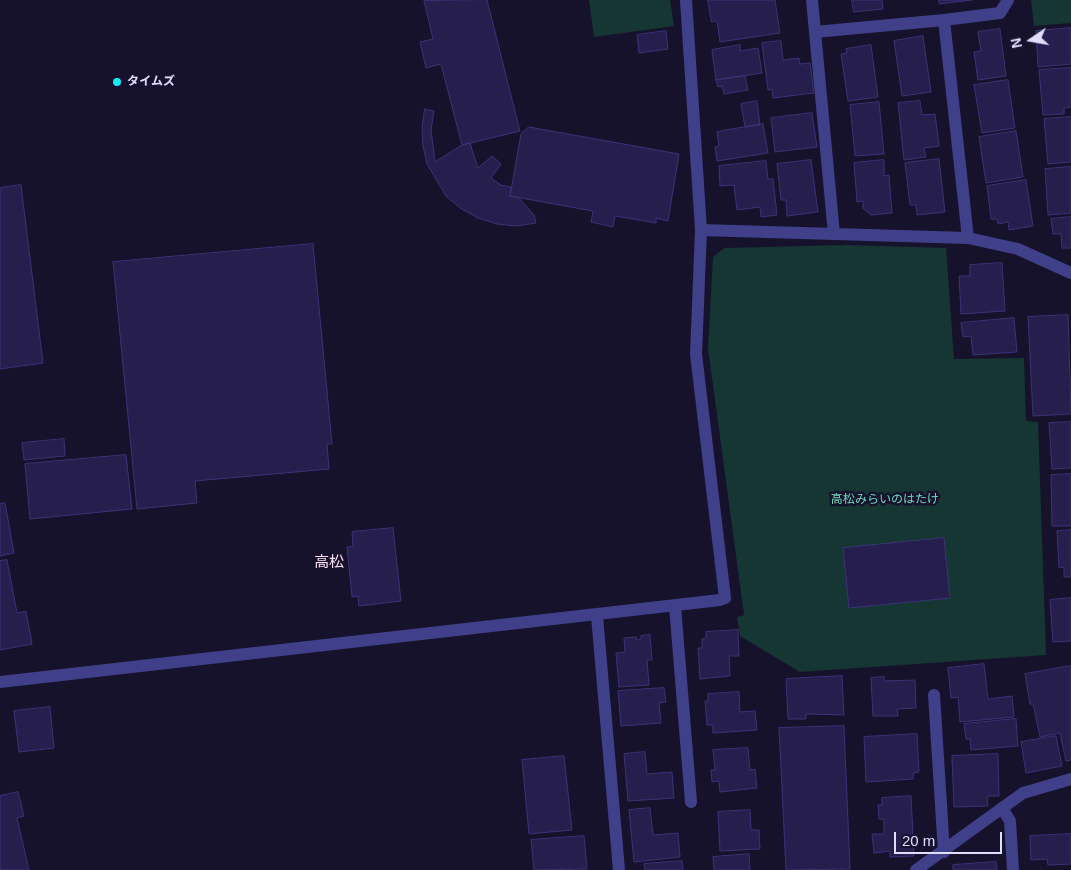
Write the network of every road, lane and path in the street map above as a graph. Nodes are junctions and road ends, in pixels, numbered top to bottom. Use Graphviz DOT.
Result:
graph roads {
  1 [pos="686,0"];
  2 [pos="812,0"];
  3 [pos="1008,0"];
  4 [pos="944,20"];
  5 [pos="815,32"];
  6 [pos="701,230"];
  7 [pos="834,234"];
  8 [pos="968,238"];
  9 [pos="1071,273"];
  10 [pos="675,606"];
  11 [pos="597,616"];
  12 [pos="0,682"];
  13 [pos="934,695"];
  14 [pos="1071,779"];
  15 [pos="691,802"];
  16 [pos="1002,808"];
  17 [pos="944,852"];
  18 [pos="619,870"];
  19 [pos="916,870"];
  20 [pos="1013,870"];
  1 -- 6 [label="street"];
  2 -- 5 [label="street"];
  3 -- 4 [label="street"];
  4 -- 5 [label="street"];
  4 -- 8 [label="street"];
  5 -- 7 [label="street"];
  6 -- 7 [label="street"];
  6 -- 10 [label="street"];
  7 -- 8 [label="street"];
  8 -- 9 [label="street"];
  10 -- 11 [label="street"];
  10 -- 15 [label="street"];
  11 -- 12 [label="street"];
  11 -- 18 [label="street"];
  13 -- 17 [label="street"];
  14 -- 16 [label="street"];
  16 -- 17 [label="street"];
  16 -- 20 [label="street"];
  17 -- 19 [label="street"];
}
